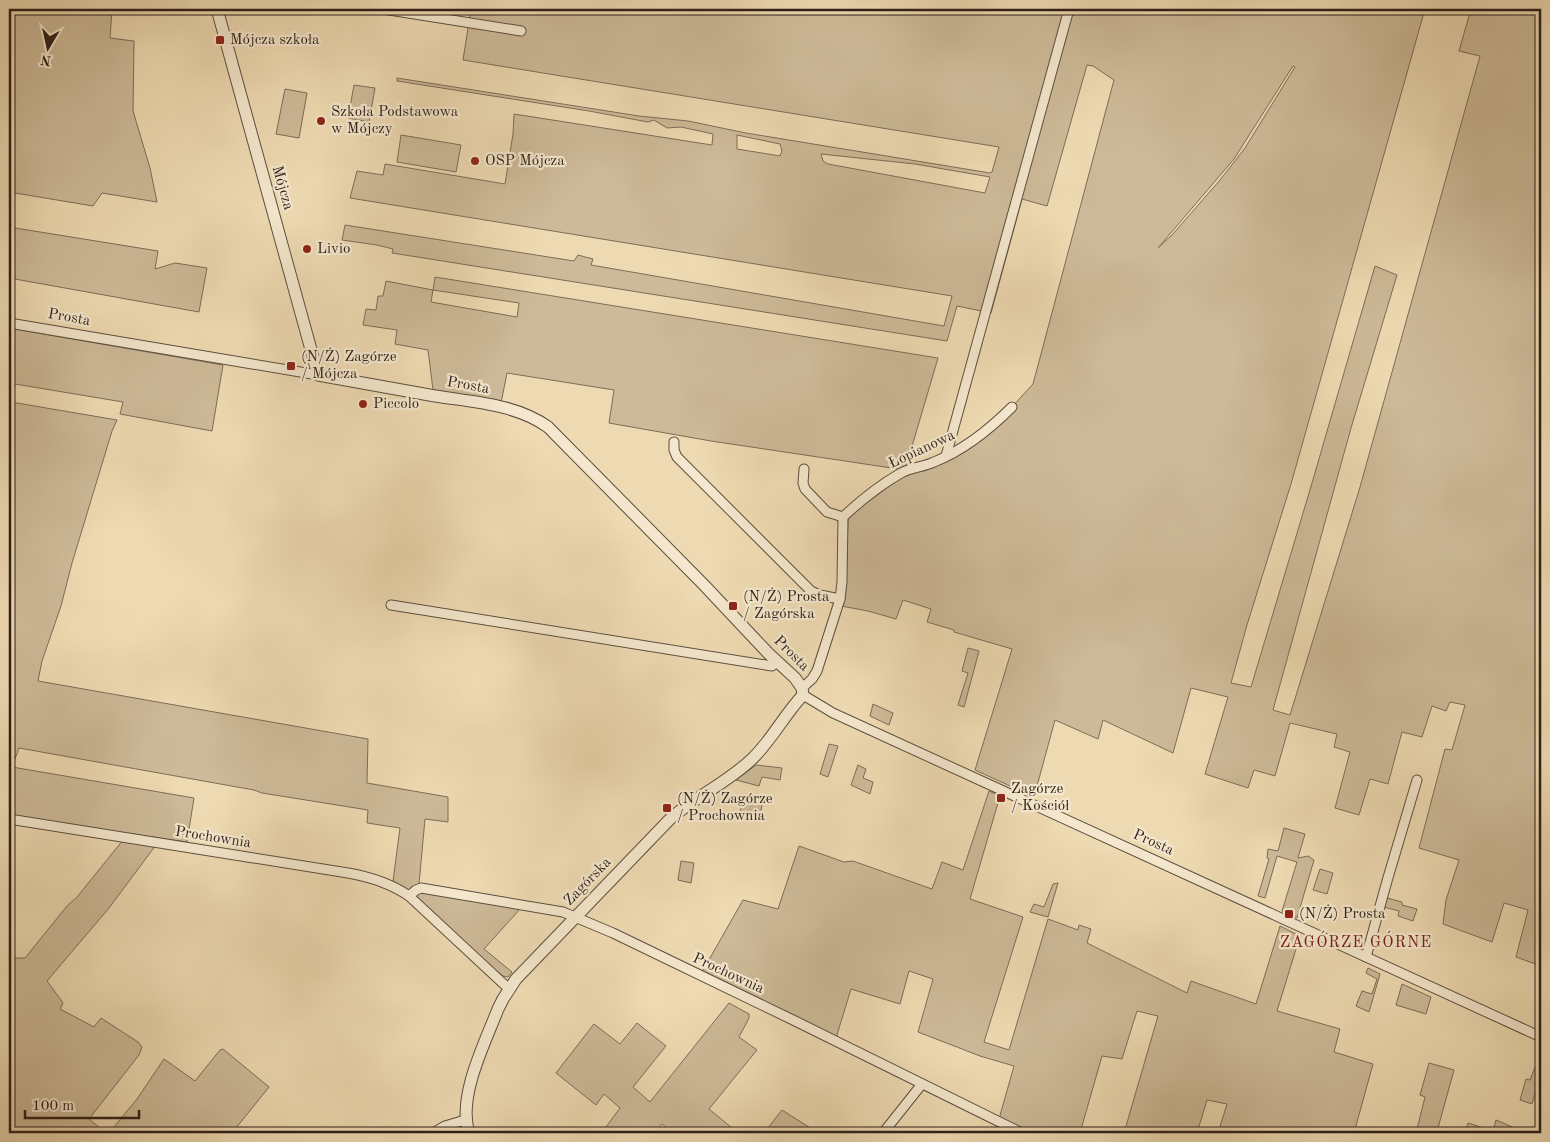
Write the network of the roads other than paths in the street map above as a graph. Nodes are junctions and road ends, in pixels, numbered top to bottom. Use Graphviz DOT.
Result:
graph roads {
  1 [pos="217,9"];
  2 [pos="384,9"];
  3 [pos="1069,9"];
  4 [pos="521,32"];
  5 [pos="9,322"];
  6 [pos="318,375"];
  7 [pos="1012,407"];
  8 [pos="674,442"];
  9 [pos="946,456"];
  10 [pos="804,469"];
  11 [pos="843,517"];
  12 [pos="840,599"];
  13 [pos="391,605"];
  14 [pos="778,662"];
  15 [pos="803,691"];
  16 [pos="1417,780"];
  17 [pos="9,818"];
  18 [pos="409,896"];
  19 [pos="575,917"];
  20 [pos="1366,957"];
  21 [pos="509,989"];
  22 [pos="1541,1037"];
  23 [pos="922,1084"];
  24 [pos="465,1120"];
  25 [pos="433,1133"];
  26 [pos="468,1133"];
  27 [pos="883,1133"];
  28 [pos="1022,1133"];
  1 -- 6 [label="street, Mójcza"];
  2 -- 4 [label="street"];
  3 -- 9 [label="street"];
  5 -- 6 [label="street, Prosta"];
  6 -- 14 [label="street, Prosta"];
  7 -- 9 [label="street, Łopianowa"];
  8 -- 12 [label="street"];
  9 -- 11 [label="street, Łopianowa"];
  10 -- 11 [label="street"];
  11 -- 12 [label="street"];
  12 -- 15 [label="street"];
  13 -- 14 [label="street"];
  14 -- 15 [label="street, Prosta"];
  15 -- 19 [label="street, Zagórska"];
  15 -- 20 [label="street, Prosta"];
  16 -- 20 [label="street"];
  17 -- 18 [label="street, Prochownia"];
  18 -- 19 [label="street, Prochownia"];
  18 -- 21 [label="street, Prochownia"];
  19 -- 21 [label="street, Zagórska"];
  19 -- 23 [label="street, Prochownia"];
  20 -- 22 [label="street, Prosta"];
  21 -- 24 [label="street, Zagórska"];
  23 -- 27 [label="street"];
  23 -- 28 [label="street, Prochownia"];
  24 -- 25 [label="street"];
  24 -- 26 [label="street, Zagórska"];
}
